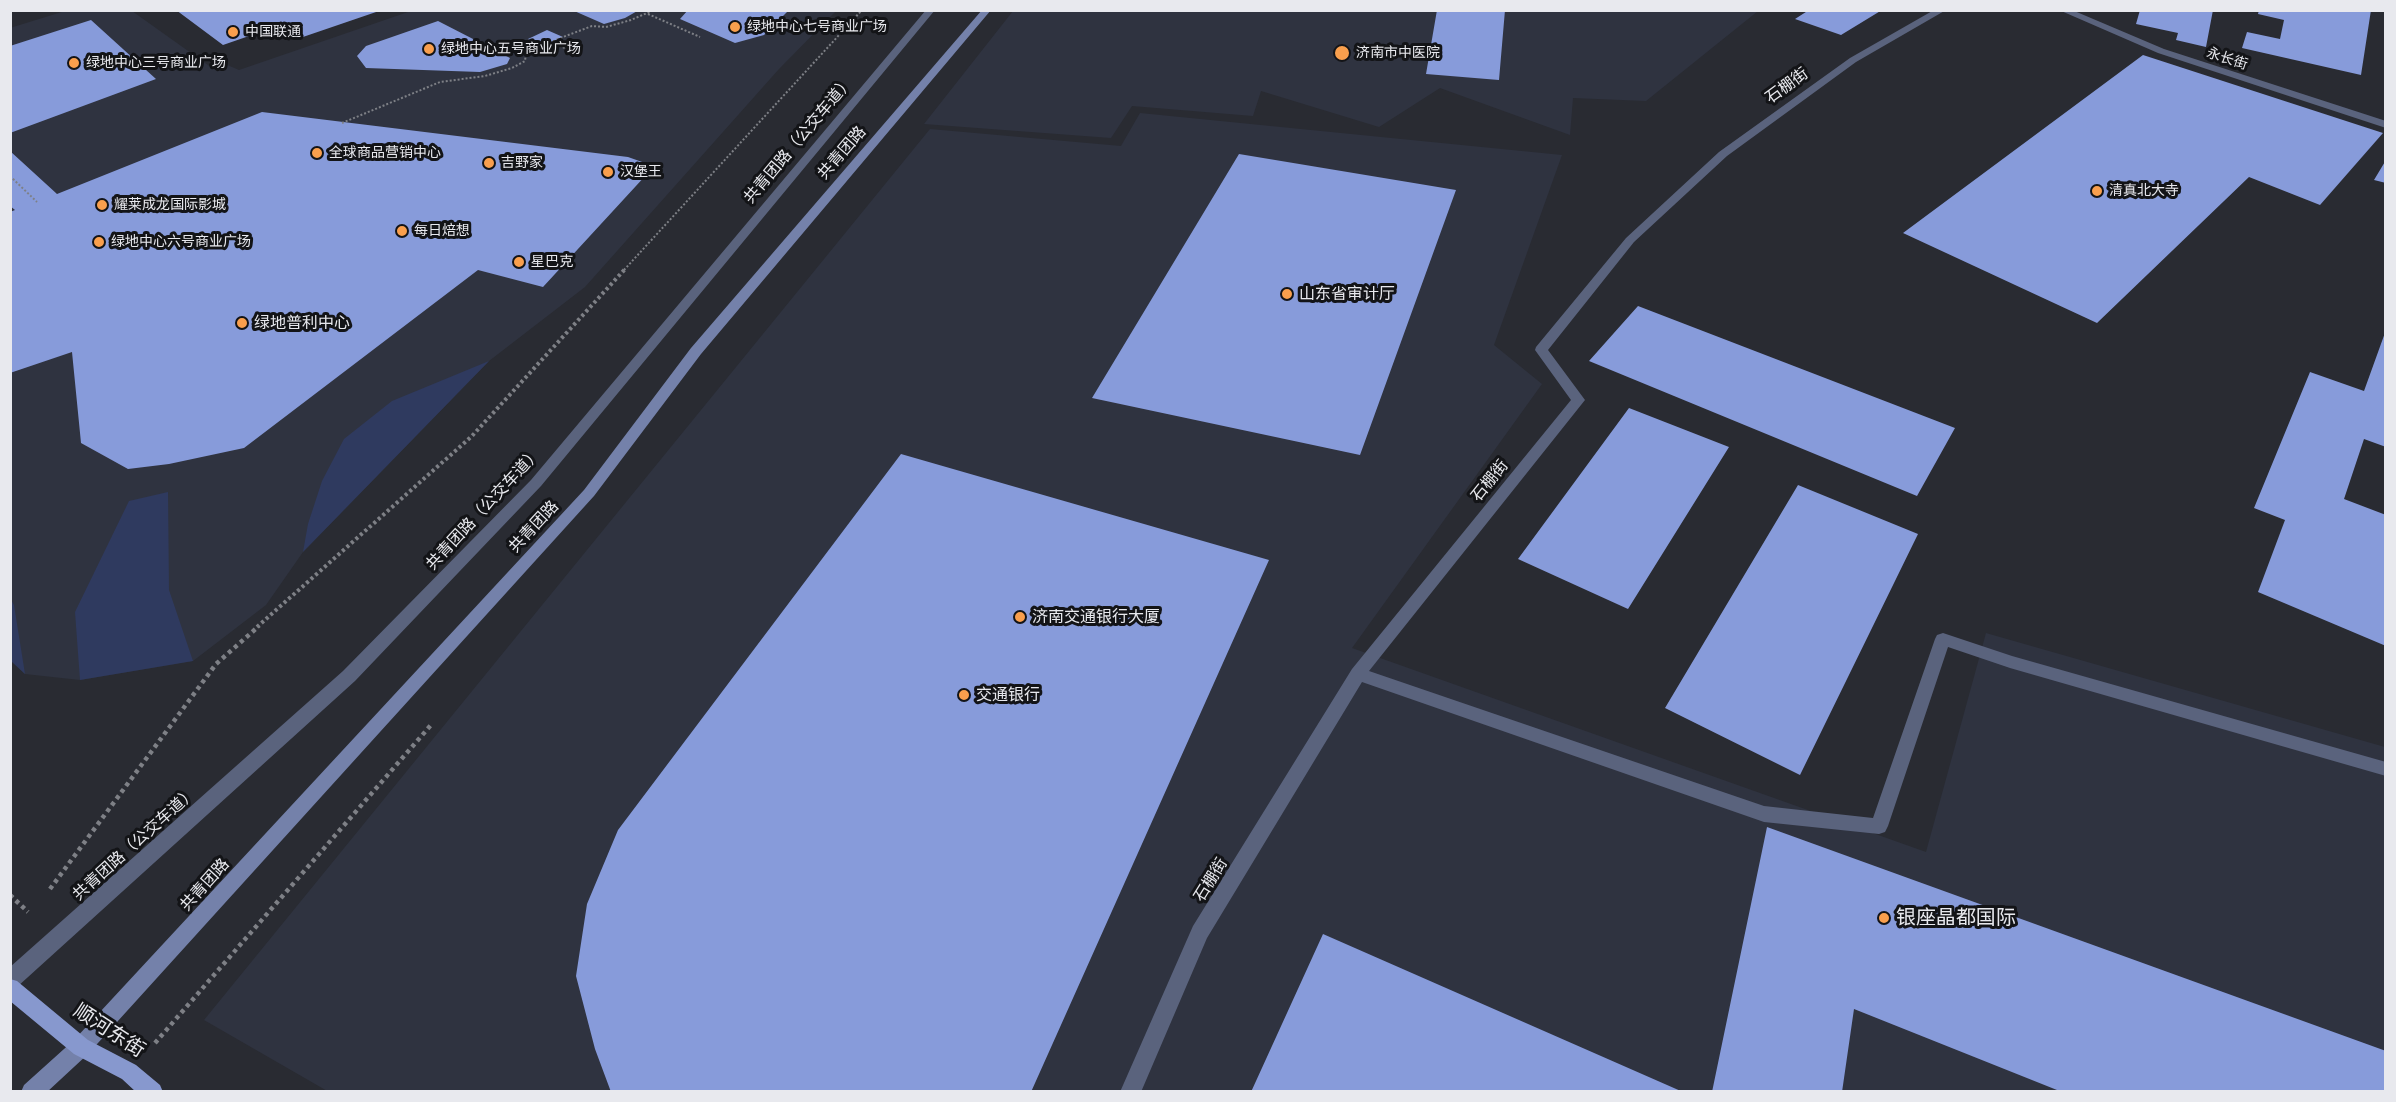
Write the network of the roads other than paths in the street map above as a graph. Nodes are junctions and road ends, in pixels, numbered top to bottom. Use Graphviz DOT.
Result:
graph roads {
  1 [pos="931,10"];
  2 [pos="987,10"];
  3 [pos="1942,10"];
  4 [pos="2063,10"];
  5 [pos="2385,125"];
  6 [pos="1358,674"];
  7 [pos="2385,769"];
  8 [pos="10,980"];
  9 [pos="10,988"];
  10 [pos="81,1047"];
  11 [pos="31,1092"];
  12 [pos="153,1092"];
  13 [pos="1130,1092"];
  1 -- 8 [label="street, 共青团路（公交车道）"];
  2 -- 10 [label="main road, 共青团路"];
  3 -- 6 [label="street, 石棚街"];
  4 -- 5 [label="street, 永长街"];
  6 -- 7 [label="street"];
  6 -- 13 [label="street, 石棚街"];
  9 -- 10 [label="main road, 顺河东街"];
  10 -- 11 [label="main road, 共青团路"];
  10 -- 12 [label="main road, 顺河东街"];
}
